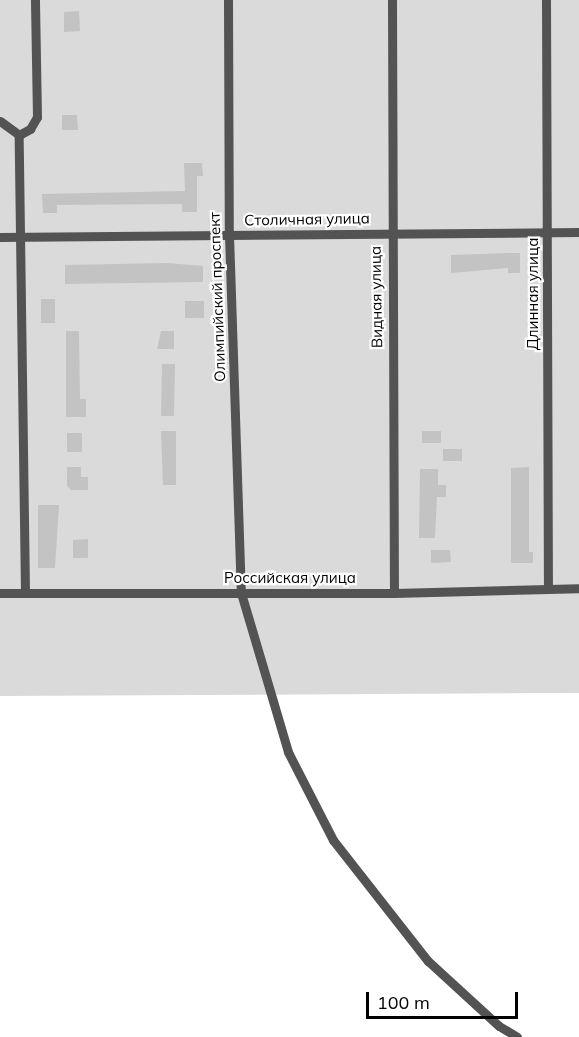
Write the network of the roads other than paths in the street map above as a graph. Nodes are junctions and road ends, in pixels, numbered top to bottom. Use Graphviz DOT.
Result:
graph roads {
  1 [pos="35,0"];
  2 [pos="228,0"];
  3 [pos="392,0"];
  4 [pos="546,0"];
  5 [pos="0,121"];
  6 [pos="19,135"];
  7 [pos="548,232"];
  8 [pos="579,232"];
  9 [pos="391,233"];
  10 [pos="229,235"];
  11 [pos="0,237"];
  12 [pos="19,237"];
  13 [pos="548,588"];
  14 [pos="579,588"];
  15 [pos="0,592"];
  16 [pos="25,592"];
  17 [pos="241,593"];
  18 [pos="394,593"];
  19 [pos="517,1037"];
  1 -- 6 [label="street"];
  2 -- 10 [label="street, Олимпийский проспект"];
  3 -- 9 [label="street, Видная улица"];
  4 -- 7 [label="street, Длинная улица"];
  5 -- 6 [label="street"];
  6 -- 12 [label="street"];
  7 -- 8 [label="street, Столичная улица"];
  7 -- 9 [label="street, Столичная улица"];
  7 -- 13 [label="street, Длинная улица"];
  9 -- 10 [label="street, Столичная улица"];
  9 -- 18 [label="street, Видная улица"];
  10 -- 12 [label="street, Столичная улица"];
  10 -- 17 [label="street, Олимпийский проспект"];
  11 -- 12 [label="street, Столичная улица"];
  12 -- 16 [label="street"];
  13 -- 14 [label="street, Российская улица"];
  13 -- 18 [label="street, Российская улица"];
  15 -- 16 [label="street, Российская улица"];
  16 -- 17 [label="street, Российская улица"];
  17 -- 18 [label="street, Российская улица"];
  17 -- 19 [label="street, Олимпийский проспект"];
}
